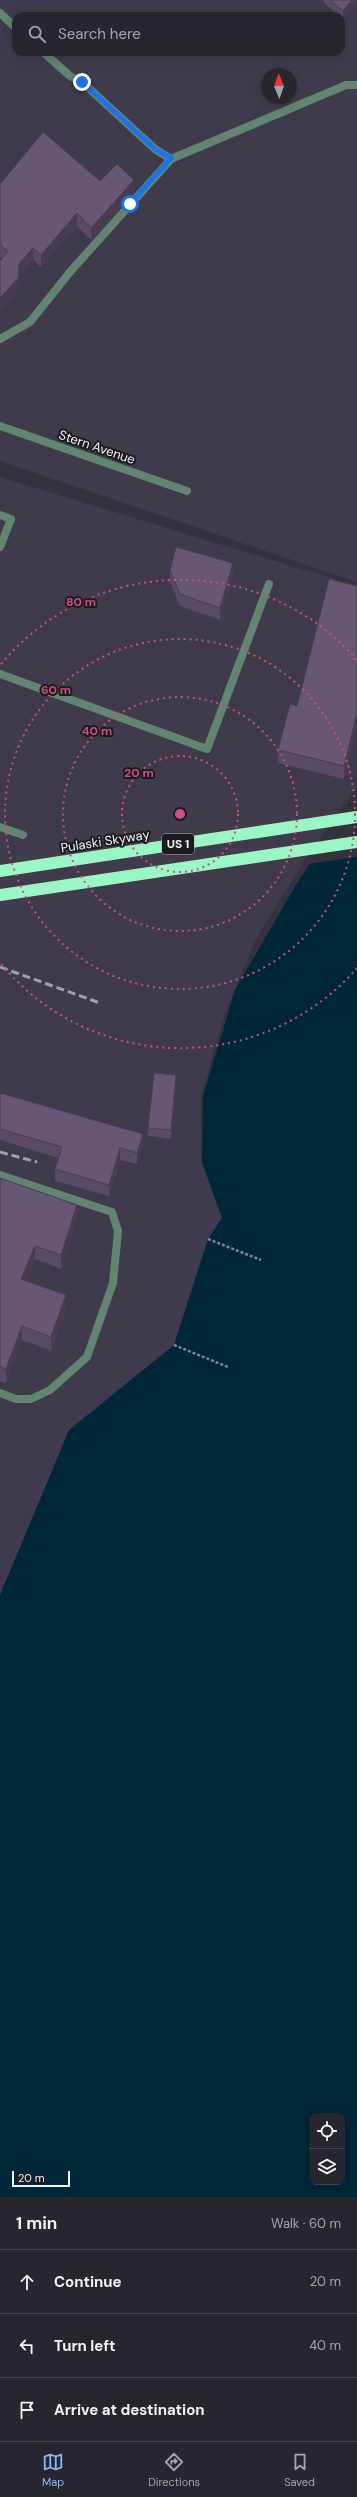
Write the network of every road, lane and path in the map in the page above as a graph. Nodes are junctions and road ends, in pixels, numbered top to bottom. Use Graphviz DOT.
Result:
graph roads {
  1 [pos="0,13"];
  2 [pos="12,24"];
  3 [pos="48,56"];
  4 [pos="357,85"];
  5 [pos="171,158"];
  6 [pos="0,339"];
  7 [pos="0,426"];
  8 [pos="187,491"];
  9 [pos="0,515"];
  10 [pos="0,547"];
  11 [pos="269,584"];
  12 [pos="0,674"];
  13 [pos="357,817"];
  14 [pos="0,827"];
  15 [pos="23,835"];
  16 [pos="357,842"];
  17 [pos="0,871"];
  18 [pos="0,895"];
  19 [pos="0,1175"];
  20 [pos="208,1239"];
  21 [pos="261,1260"];
  22 [pos="174,1345"];
  23 [pos="228,1367"];
  24 [pos="0,1393"];
  1 -- 2 [label="street"];
  3 -- 5 [label="street"];
  4 -- 5 [label="street"];
  5 -- 6 [label="street"];
  7 -- 8 [label="street, Stern Avenue"];
  9 -- 10 [label="street"];
  11 -- 12 [label="street"];
  13 -- 17 [label="highway, Pulaski Skyway / US 1"];
  14 -- 15 [label="street"];
  16 -- 18 [label="highway, US 1"];
  19 -- 24 [label="street"];
  20 -- 21 [label="path"];
  22 -- 23 [label="path"];
}
